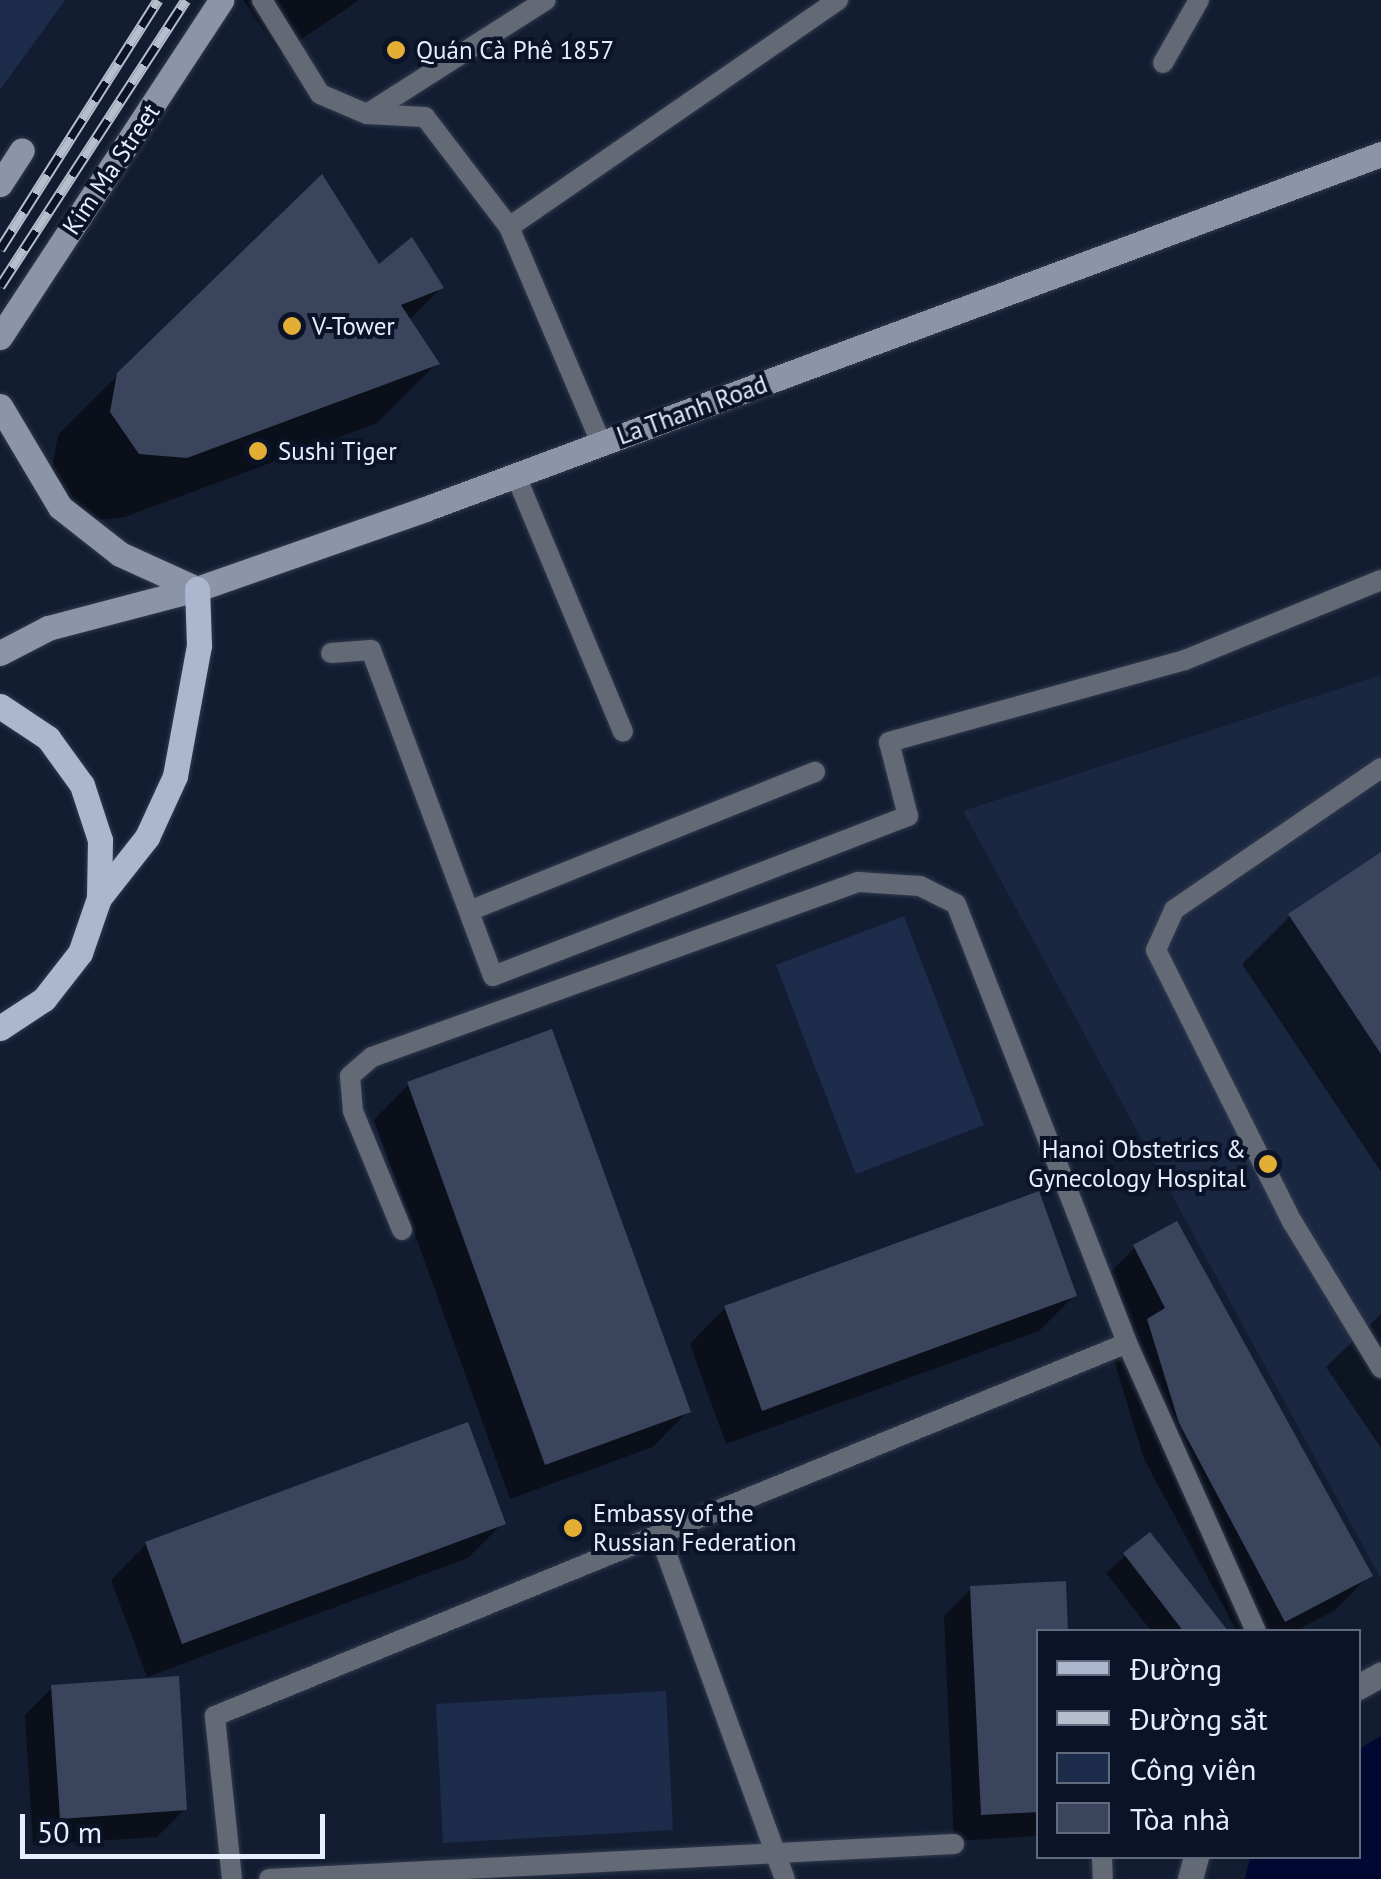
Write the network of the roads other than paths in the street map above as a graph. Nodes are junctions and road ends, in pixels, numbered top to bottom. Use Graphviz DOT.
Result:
graph roads {
  1 [pos="220,0"];
  2 [pos="262,0"];
  3 [pos="546,0"];
  4 [pos="838,0"];
  5 [pos="1200,0"];
  6 [pos="1163,63"];
  7 [pos="367,114"];
  8 [pos="22,150"];
  9 [pos="1381,154"];
  10 [pos="0,184"];
  11 [pos="509,227"];
  12 [pos="4,322"];
  13 [pos="0,406"];
  14 [pos="600,443"];
  15 [pos="516,476"];
  16 [pos="1381,580"];
  17 [pos="196,589"];
  18 [pos="0,652"];
  19 [pos="331,653"];
  20 [pos="0,706"];
  21 [pos="624,732"];
  22 [pos="1381,768"];
  23 [pos="815,772"];
  24 [pos="99,898"];
  25 [pos="469,911"];
  26 [pos="0,1028"];
  27 [pos="402,1230"];
  28 [pos="1127,1343"];
  29 [pos="1381,1368"];
  30 [pos="660,1536"];
  31 [pos="1255,1629"];
  32 [pos="954,1844"];
  33 [pos="774,1851"];
  34 [pos="232,1879"];
  35 [pos="269,1879"];
  36 [pos="785,1879"];
  1 -- 12 [label="main road, Kim Ma Street"];
  2 -- 7 [label="lane"];
  3 -- 7 [label="lane"];
  4 -- 11 [label="lane"];
  5 -- 6 [label="lane"];
  7 -- 11 [label="lane"];
  8 -- 10 [label="main road"];
  9 -- 14 [label="main road, La Thanh Road"];
  11 -- 14 [label="lane"];
  13 -- 17 [label="main road"];
  14 -- 15 [label="main road, La Thanh Road"];
  15 -- 17 [label="main road, La Thanh Road"];
  15 -- 21 [label="lane"];
  16 -- 25 [label="lane"];
  17 -- 18 [label="main road, La Thanh Road"];
  17 -- 24 [label="main road"];
  19 -- 25 [label="lane"];
  20 -- 24 [label="main road"];
  22 -- 29 [label="lane"];
  23 -- 25 [label="lane"];
  24 -- 26 [label="main road"];
  27 -- 28 [label="lane"];
  28 -- 30 [label="lane"];
  28 -- 31 [label="lane"];
  30 -- 33 [label="lane"];
  30 -- 34 [label="lane"];
  32 -- 33 [label="lane"];
  33 -- 35 [label="lane"];
  33 -- 36 [label="lane"];
}
